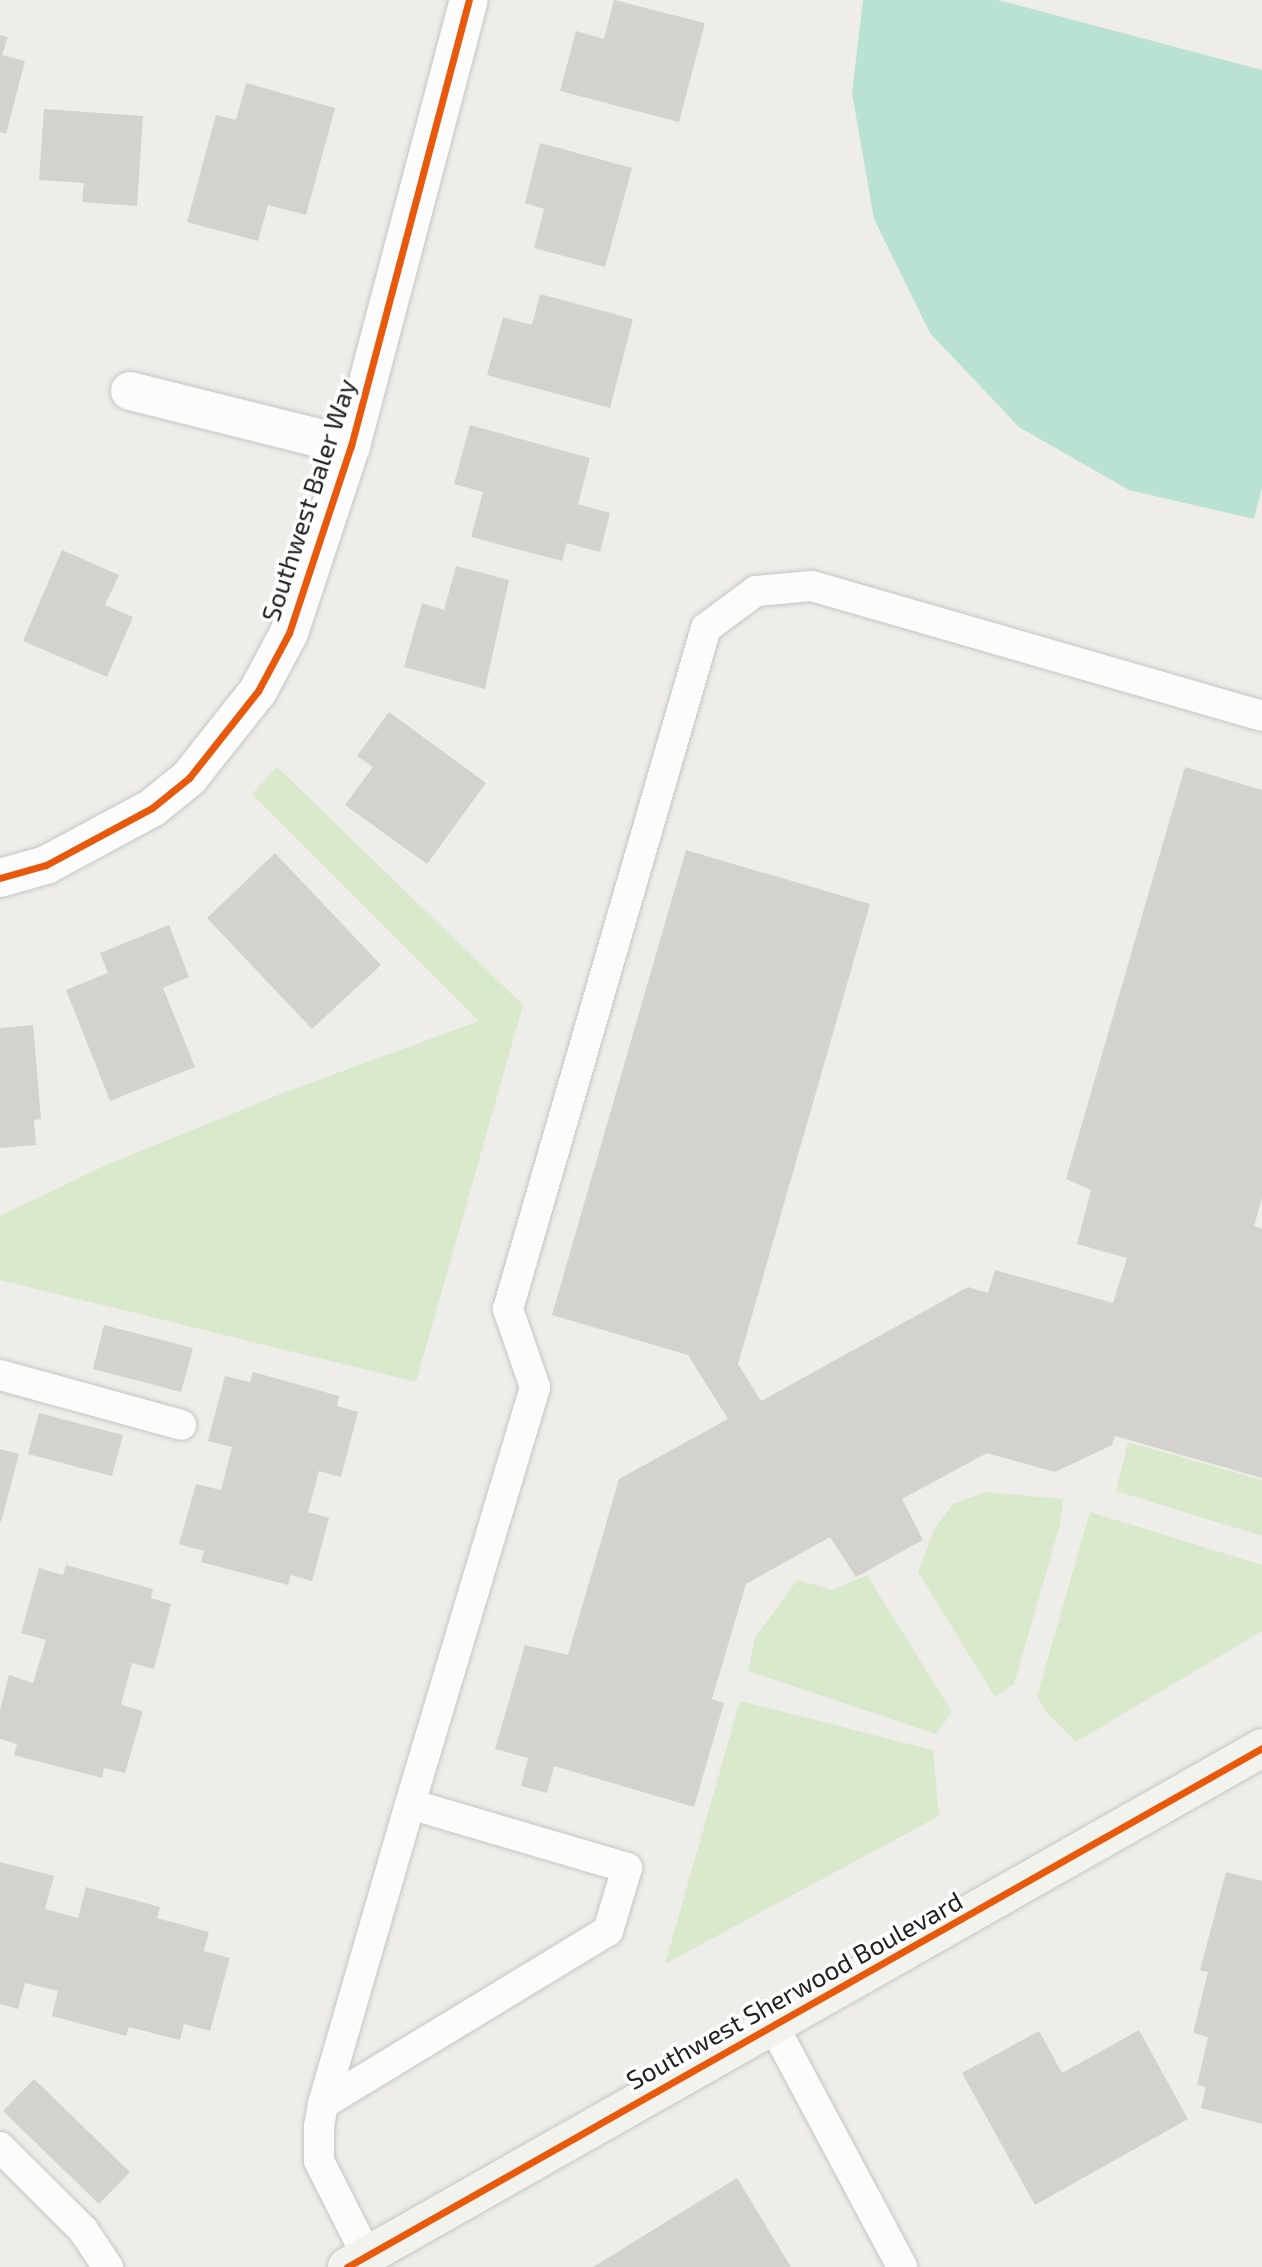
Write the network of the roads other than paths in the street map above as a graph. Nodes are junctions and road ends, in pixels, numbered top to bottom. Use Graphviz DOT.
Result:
graph roads {
  1 [pos="469,0"];
  2 [pos="130,391"];
  3 [pos="351,446"];
  4 [pos="1262,716"];
  5 [pos="0,878"];
  6 [pos="0,1375"];
  7 [pos="181,1425"];
  8 [pos="1262,1748"];
  9 [pos="410,1804"];
  10 [pos="773,2025"];
  11 [pos="323,2104"];
  12 [pos="0,2147"];
  13 [pos="357,2261"];
  14 [pos="108,2267"];
  15 [pos="902,2267"];
  1 -- 3 [label="street, Southwest Baler Way"];
  2 -- 3 [label="street"];
  3 -- 5 [label="street, Southwest Baler Way"];
  4 -- 9 [label="lane"];
  6 -- 7 [label="lane"];
  8 -- 10 [label="main road, Southwest Sherwood Boulevard"];
  9 -- 11 [label="lane"];
  9 -- 11 [label="lane"];
  10 -- 13 [label="main road, Southwest Sherwood Boulevard"];
  10 -- 15 [label="lane"];
  11 -- 13 [label="lane"];
  12 -- 14 [label="lane"];
}
